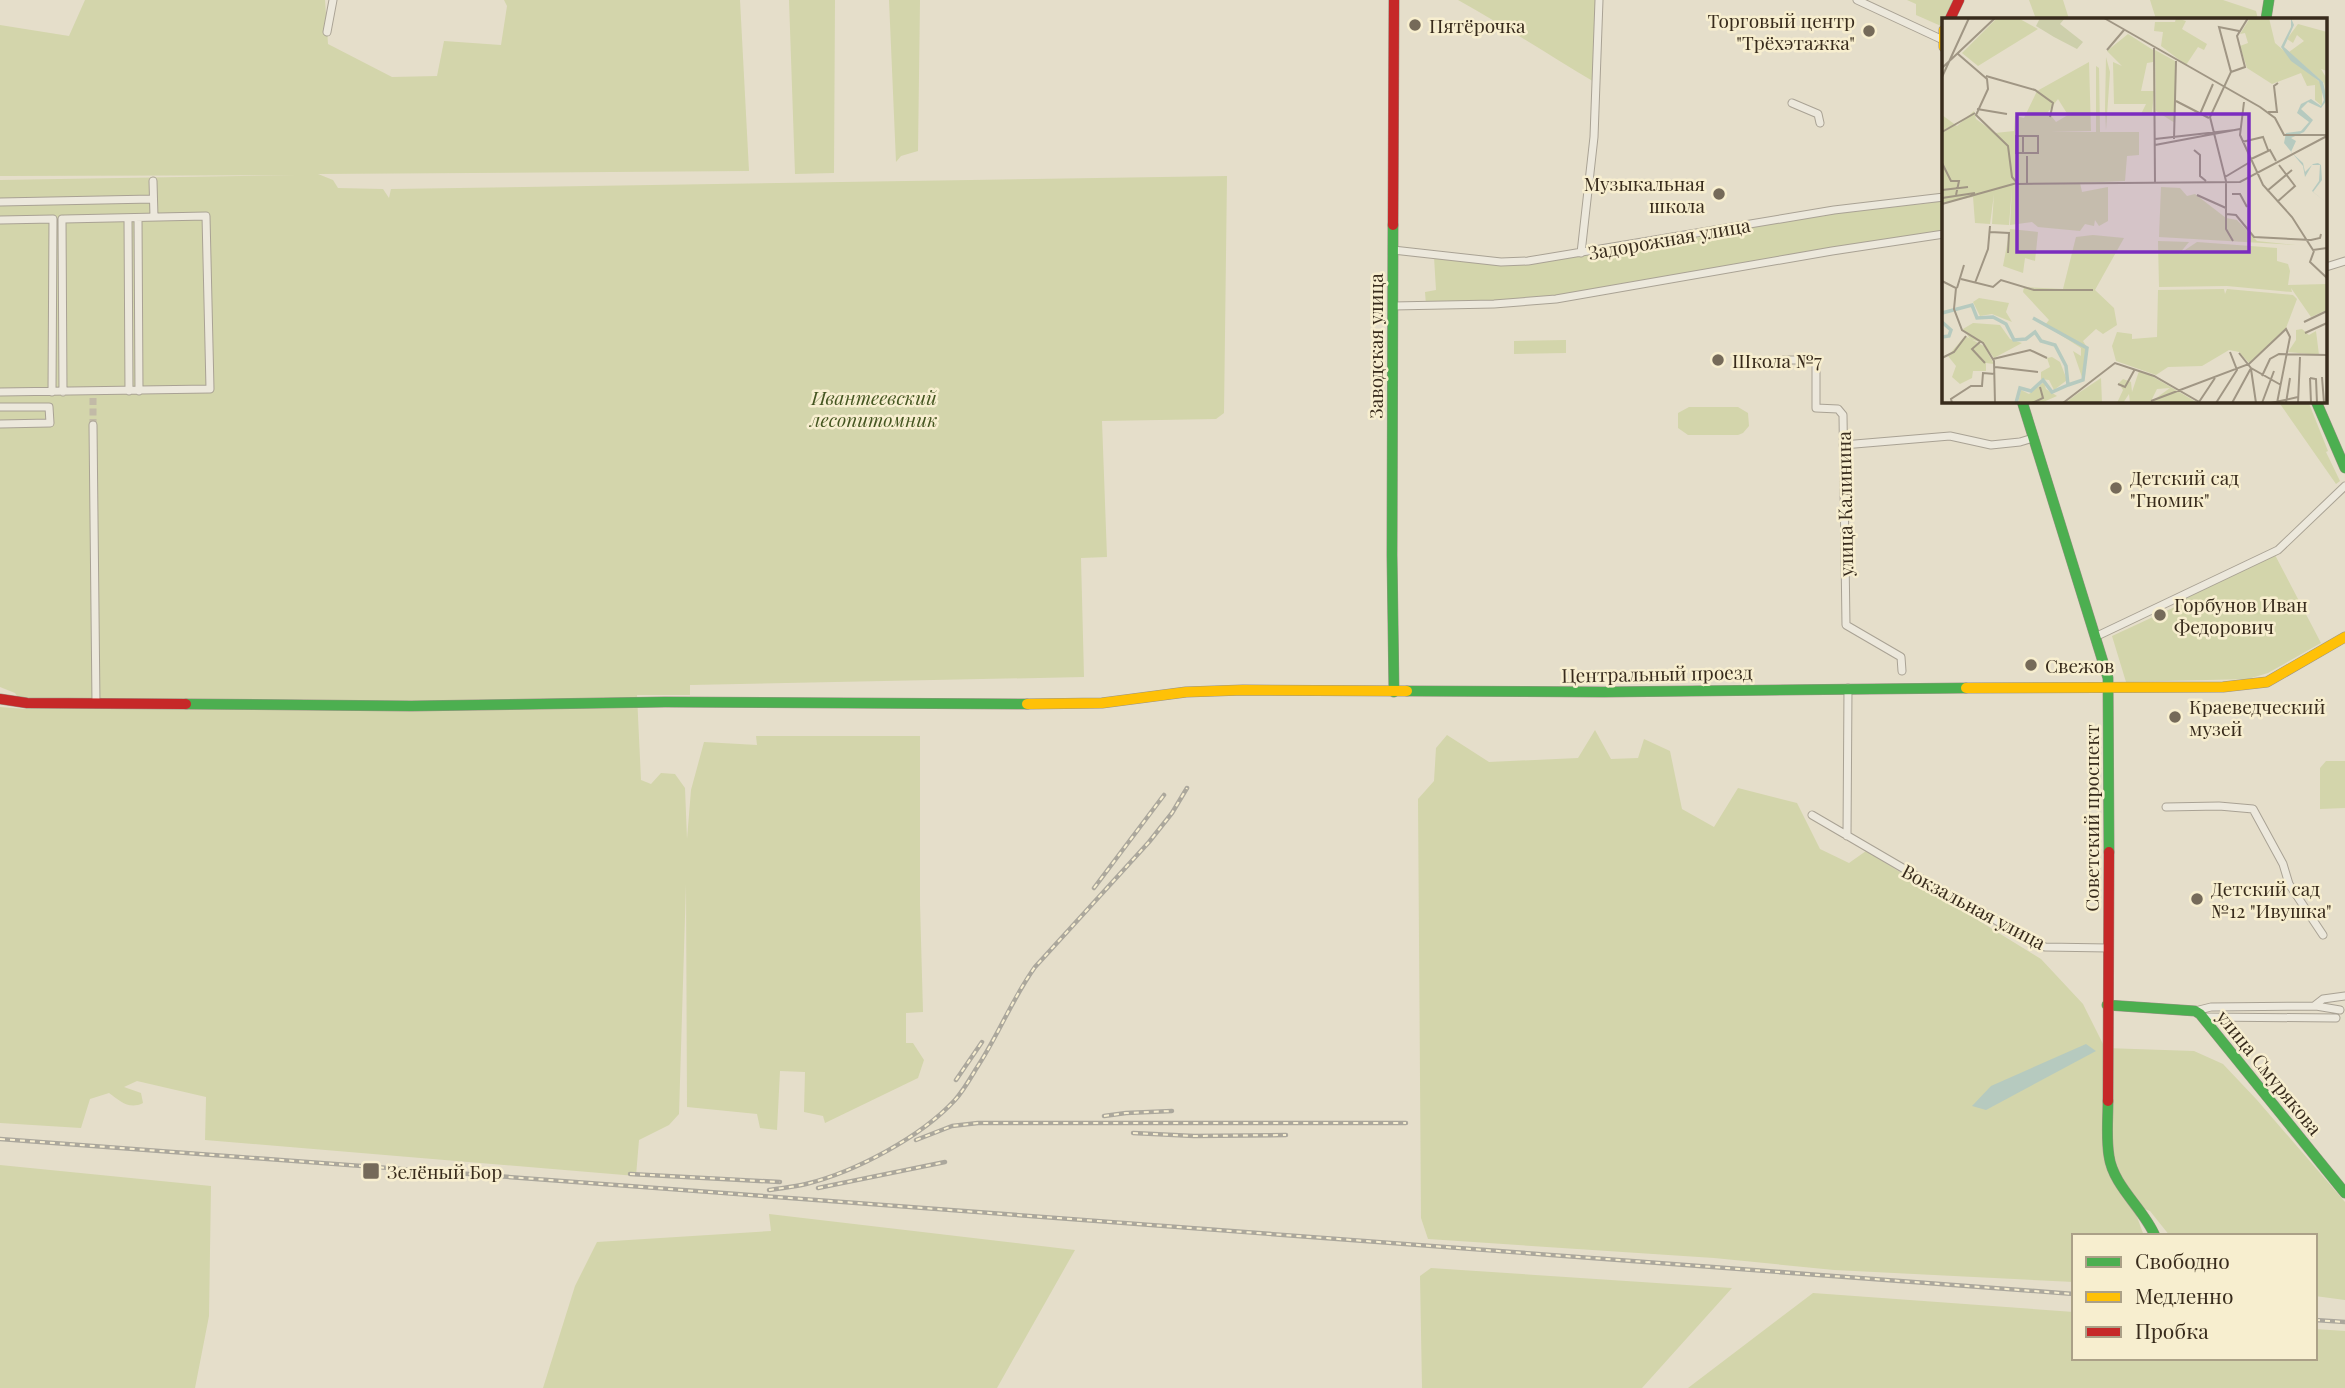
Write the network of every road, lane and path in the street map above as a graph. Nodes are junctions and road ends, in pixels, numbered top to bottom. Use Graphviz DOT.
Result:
graph roads {
  1 [pos="333,0"];
  2 [pos="1394,0"];
  3 [pos="1599,0"];
  4 [pos="1857,0"];
  5 [pos="1959,0"];
  6 [pos="2269,0"];
  7 [pos="1950,18"];
  8 [pos="2266,18"];
  9 [pos="327,32"];
  10 [pos="1942,40"];
  11 [pos="1792,103"];
  12 [pos="1820,123"];
  13 [pos="153,181"];
  14 [pos="1942,197"];
  15 [pos="153,199"];
  16 [pos="0,202"];
  17 [pos="154,217"];
  18 [pos="128,218"];
  19 [pos="138,218"];
  20 [pos="53,219"];
  21 [pos="64,219"];
  22 [pos="0,220"];
  23 [pos="1942,234"];
  24 [pos="1393,250"];
  25 [pos="1581,253"];
  26 [pos="2345,261"];
  27 [pos="2328,266"];
  28 [pos="1393,306"];
  29 [pos="1784,360"];
  30 [pos="129,391"];
  31 [pos="139,391"];
  32 [pos="52,392"];
  33 [pos="63,392"];
  34 [pos="0,393"];
  35 [pos="2022,402"];
  36 [pos="2315,402"];
  37 [pos="0,407"];
  38 [pos="0,424"];
  39 [pos="93,425"];
  40 [pos="2033,438"];
  41 [pos="1843,445"];
  42 [pos="2344,464"];
  43 [pos="2345,485"];
  44 [pos="2095,637"];
  45 [pos="2345,638"];
  46 [pos="1902,671"];
  47 [pos="1848,688"];
  48 [pos="2109,688"];
  49 [pos="1394,692"];
  50 [pos="0,699"];
  51 [pos="96,704"];
  52 [pos="2166,807"];
  53 [pos="1811,815"];
  54 [pos="1847,836"];
  55 [pos="2323,935"];
  56 [pos="2108,948"];
  57 [pos="2345,996"];
  58 [pos="2107,1006"];
  59 [pos="2313,1006"];
  60 [pos="2340,1010"];
  61 [pos="2200,1014"];
  62 [pos="2336,1018"];
  63 [pos="2345,1193"];
  64 [pos="2154,1234"];
  1 -- 9 [label="street"];
  2 -- 24 [label="main road, Заводская улица"];
  3 -- 25 [label="street"];
  4 -- 10 [label="street"];
  5 -- 7 [label="main road"];
  6 -- 8 [label="main road"];
  11 -- 12 [label="street"];
  13 -- 15 [label="street"];
  14 -- 25 [label="street, Задорожная улица"];
  15 -- 16 [label="street"];
  15 -- 17 [label="street"];
  17 -- 19 [label="street"];
  17 -- 31 [label="street"];
  18 -- 19 [label="street"];
  18 -- 21 [label="street"];
  18 -- 30 [label="street"];
  19 -- 31 [label="street"];
  20 -- 21 [label="street"];
  20 -- 22 [label="street"];
  20 -- 32 [label="street"];
  21 -- 33 [label="street"];
  23 -- 28 [label="street, Задорожная улица"];
  24 -- 25 [label="street, Задорожная улица"];
  24 -- 28 [label="main road, Заводская улица"];
  26 -- 27 [label="street"];
  28 -- 49 [label="main road, Заводская улица"];
  29 -- 41 [label="street, улица Калинина"];
  30 -- 31 [label="street"];
  30 -- 33 [label="street"];
  32 -- 33 [label="street"];
  32 -- 34 [label="street"];
  35 -- 40 [label="main road, Советский проспект"];
  36 -- 42 [label="main road"];
  37 -- 38 [label="street"];
  39 -- 51 [label="street"];
  40 -- 41 [label="street"];
  40 -- 44 [label="main road, Советский проспект"];
  41 -- 46 [label="street, улица Калинина"];
  43 -- 44 [label="street"];
  44 -- 48 [label="main road, Советский проспект"];
  45 -- 48 [label="main road, Центральный проезд"];
  47 -- 48 [label="main road, Центральный проезд"];
  47 -- 49 [label="main road, Центральный проезд"];
  47 -- 54 [label="street"];
  48 -- 56 [label="main road, Советский проспект"];
  49 -- 51 [label="main road, Центральный проезд"];
  50 -- 51 [label="main road, Центральный проезд"];
  52 -- 55 [label="street"];
  53 -- 54 [label="street, Вокзальная улица"];
  54 -- 56 [label="street, Вокзальная улица"];
  56 -- 58 [label="main road, Советский проспект"];
  57 -- 59 [label="street"];
  58 -- 61 [label="main road, улица Смурякова"];
  58 -- 64 [label="main road, Советский проспект"];
  59 -- 60 [label="street"];
  59 -- 61 [label="street"];
  61 -- 62 [label="street"];
  61 -- 63 [label="main road, улица Смурякова"];
}
